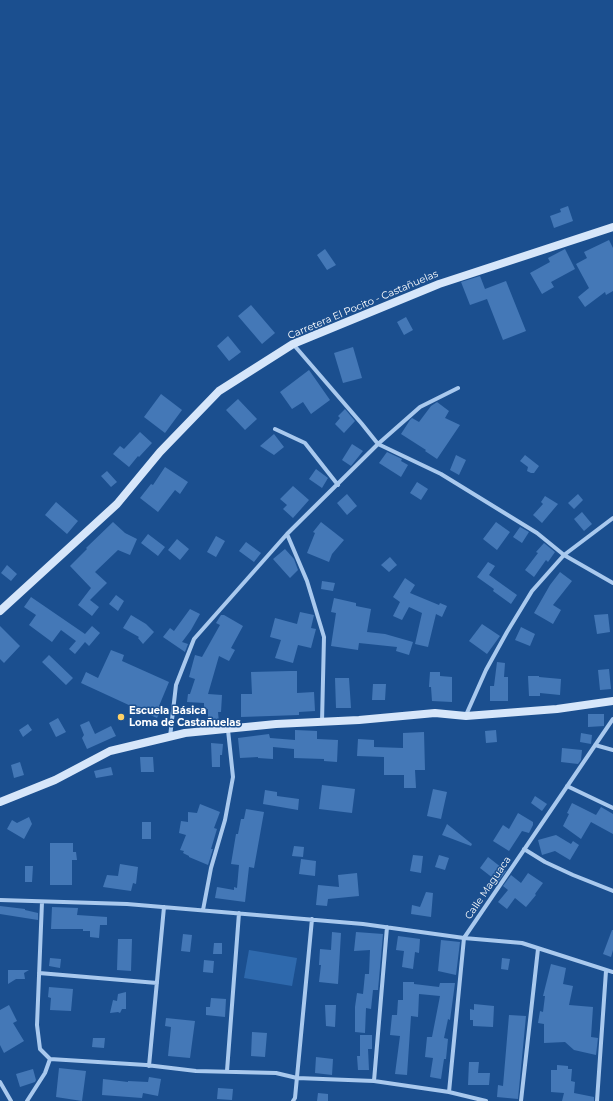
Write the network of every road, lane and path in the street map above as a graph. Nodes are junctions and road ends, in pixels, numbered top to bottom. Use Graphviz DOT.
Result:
graph roads {
  1 [pos="613,227"];
  2 [pos="293,344"];
  3 [pos="458,388"];
  4 [pos="275,429"];
  5 [pos="378,444"];
  6 [pos="338,485"];
  7 [pos="613,518"];
  8 [pos="287,534"];
  9 [pos="564,555"];
  10 [pos="613,583"];
  11 [pos="0,611"];
  12 [pos="613,701"];
  13 [pos="466,716"];
  14 [pos="613,719"];
  15 [pos="322,722"];
  16 [pos="228,730"];
  17 [pos="170,737"];
  18 [pos="595,745"];
  19 [pos="613,750"];
  20 [pos="567,786"];
  21 [pos="0,802"];
  22 [pos="613,808"];
  23 [pos="524,849"];
  24 [pos="613,891"];
  25 [pos="0,900"];
  26 [pos="42,902"];
  27 [pos="164,907"];
  28 [pos="203,910"];
  29 [pos="239,913"];
  30 [pos="312,919"];
  31 [pos="388,927"];
  32 [pos="464,938"];
  33 [pos="538,949"];
  34 [pos="606,971"];
  35 [pos="613,972"];
  36 [pos="39,973"];
  37 [pos="157,982"];
  38 [pos="50,1059"];
  39 [pos="149,1066"];
  40 [pos="227,1071"];
  41 [pos="297,1078"];
  42 [pos="374,1081"];
  43 [pos="0,1082"];
  44 [pos="449,1092"];
  45 [pos="12,1101"];
  46 [pos="27,1101"];
  47 [pos="293,1101"];
  48 [pos="486,1101"];
  49 [pos="521,1101"];
  50 [pos="597,1101"];
  1 -- 2 [label="main road, Carretera El Pocito - Castañuelas"];
  2 -- 5 [label="street"];
  2 -- 11 [label="main road, Carretera El Pocito - Castañuelas"];
  3 -- 5 [label="street"];
  4 -- 6 [label="street"];
  5 -- 6 [label="street"];
  5 -- 9 [label="street"];
  6 -- 8 [label="street"];
  7 -- 9 [label="street"];
  8 -- 15 [label="street"];
  8 -- 17 [label="street"];
  9 -- 10 [label="street"];
  9 -- 13 [label="street"];
  12 -- 13 [label="main road"];
  13 -- 15 [label="main road"];
  14 -- 18 [label="street, Calle Maguaca"];
  15 -- 16 [label="main road"];
  16 -- 17 [label="main road"];
  16 -- 28 [label="street"];
  17 -- 21 [label="main road"];
  18 -- 19 [label="street"];
  18 -- 20 [label="street, Calle Maguaca"];
  20 -- 22 [label="street"];
  20 -- 23 [label="street, Calle Maguaca"];
  23 -- 24 [label="street"];
  23 -- 32 [label="street, Calle Maguaca"];
  25 -- 26 [label="street"];
  26 -- 27 [label="street"];
  26 -- 36 [label="street"];
  27 -- 28 [label="street"];
  27 -- 37 [label="street"];
  28 -- 29 [label="street"];
  29 -- 30 [label="street"];
  29 -- 40 [label="street"];
  30 -- 31 [label="street"];
  30 -- 41 [label="street"];
  31 -- 32 [label="street"];
  31 -- 42 [label="street"];
  32 -- 33 [label="street"];
  32 -- 44 [label="street, Calle Maguaca"];
  33 -- 34 [label="street"];
  33 -- 49 [label="street"];
  34 -- 35 [label="street"];
  34 -- 50 [label="street"];
  36 -- 37 [label="street"];
  36 -- 38 [label="street"];
  37 -- 39 [label="street"];
  38 -- 39 [label="street"];
  38 -- 46 [label="street"];
  39 -- 40 [label="street"];
  40 -- 41 [label="street"];
  41 -- 42 [label="street"];
  41 -- 47 [label="street"];
  42 -- 44 [label="street"];
  43 -- 45 [label="street"];
  44 -- 48 [label="street"];
}
